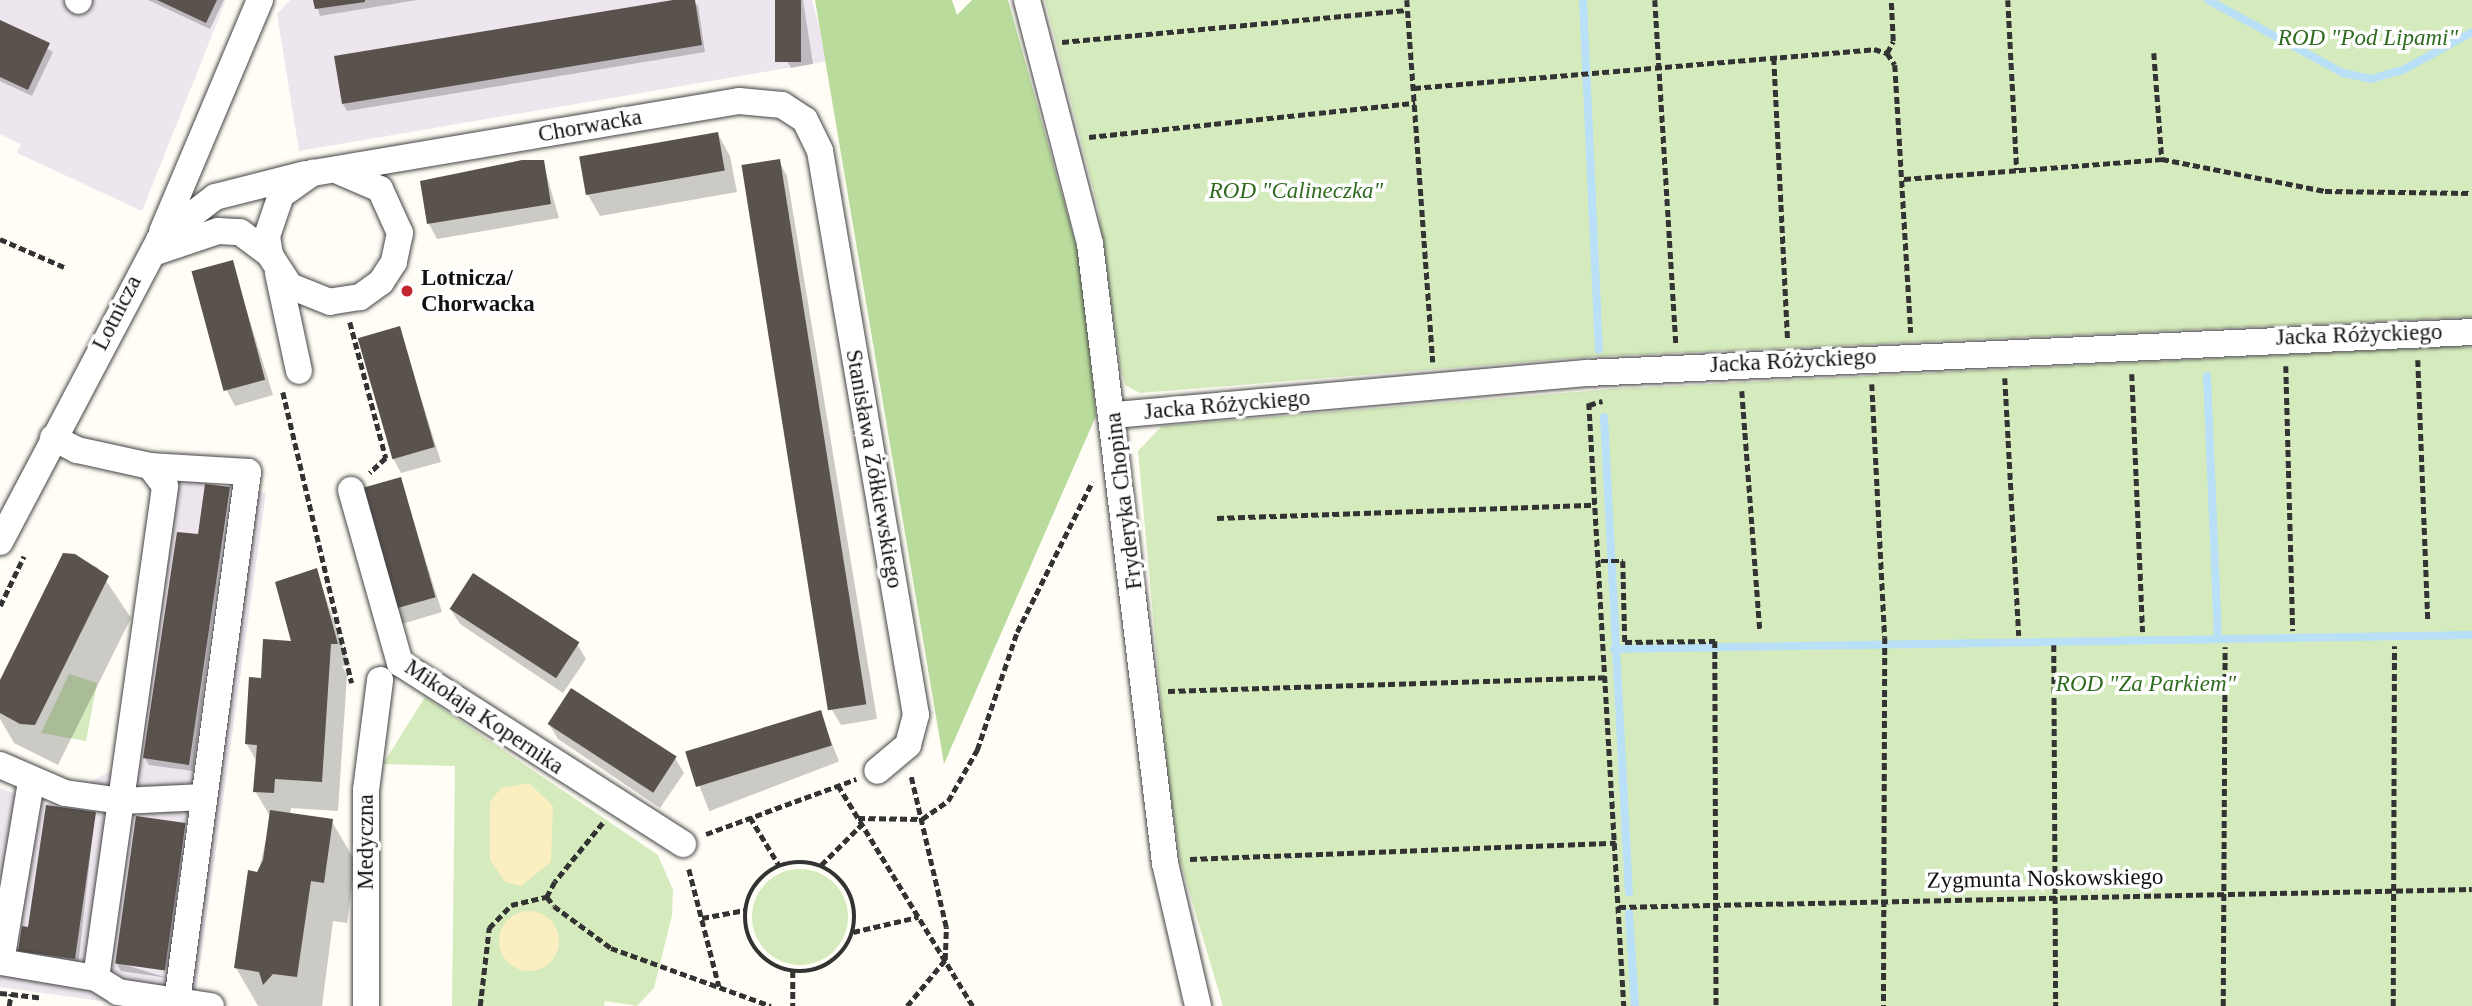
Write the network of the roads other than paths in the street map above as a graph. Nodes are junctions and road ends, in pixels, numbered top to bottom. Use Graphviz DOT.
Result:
graph roads {
  1 [pos="260,0"];
  2 [pos="1027,0"];
  3 [pos="820,151"];
  4 [pos="325,171"];
  5 [pos="152,249"];
  6 [pos="274,264"];
  7 [pos="2472,332"];
  8 [pos="290,375"];
  9 [pos="1115,415"];
  10 [pos="53,438"];
  11 [pos="150,466"];
  12 [pos="351,489"];
  13 [pos="0,542"];
  14 [pos="380,680"];
  15 [pos="0,765"];
  16 [pos="877,771"];
  17 [pos="31,782"];
  18 [pos="203,797"];
  19 [pos="122,800"];
  20 [pos="683,844"];
  21 [pos="96,978"];
  22 [pos="177,1001"];
  23 [pos="211,1006"];
  24 [pos="366,1006"];
  25 [pos="1198,1006"];
  1 -- 5 [label="street"];
  2 -- 9 [label="street, Fryderyka Chopina"];
  3 -- 4 [label="street, Chorwacka"];
  3 -- 16 [label="street, Stanisława Żółkiewskiego"];
  4 -- 5 [label="street, Lotnicza"];
  4 -- 6 [label="street"];
  4 -- 6 [label="street"];
  5 -- 6 [label="street"];
  5 -- 10 [label="street, Lotnicza"];
  6 -- 8 [label="street"];
  7 -- 9 [label="street, Jacka Różyckiego"];
  9 -- 25 [label="street, Fryderyka Chopina"];
  10 -- 11 [label="street"];
  10 -- 13 [label="street, Lotnicza"];
  11 -- 18 [label="street"];
  11 -- 19 [label="street"];
  12 -- 20 [label="street, Mikołaja Kopernika"];
  14 -- 24 [label="street, Medyczna"];
  15 -- 17 [label="street"];
  17 -- 19 [label="street"];
  17 -- 21 [label="street"];
  18 -- 19 [label="street"];
  18 -- 22 [label="street"];
  19 -- 21 [label="street"];
  21 -- 22 [label="street"];
  22 -- 23 [label="street"];
}
